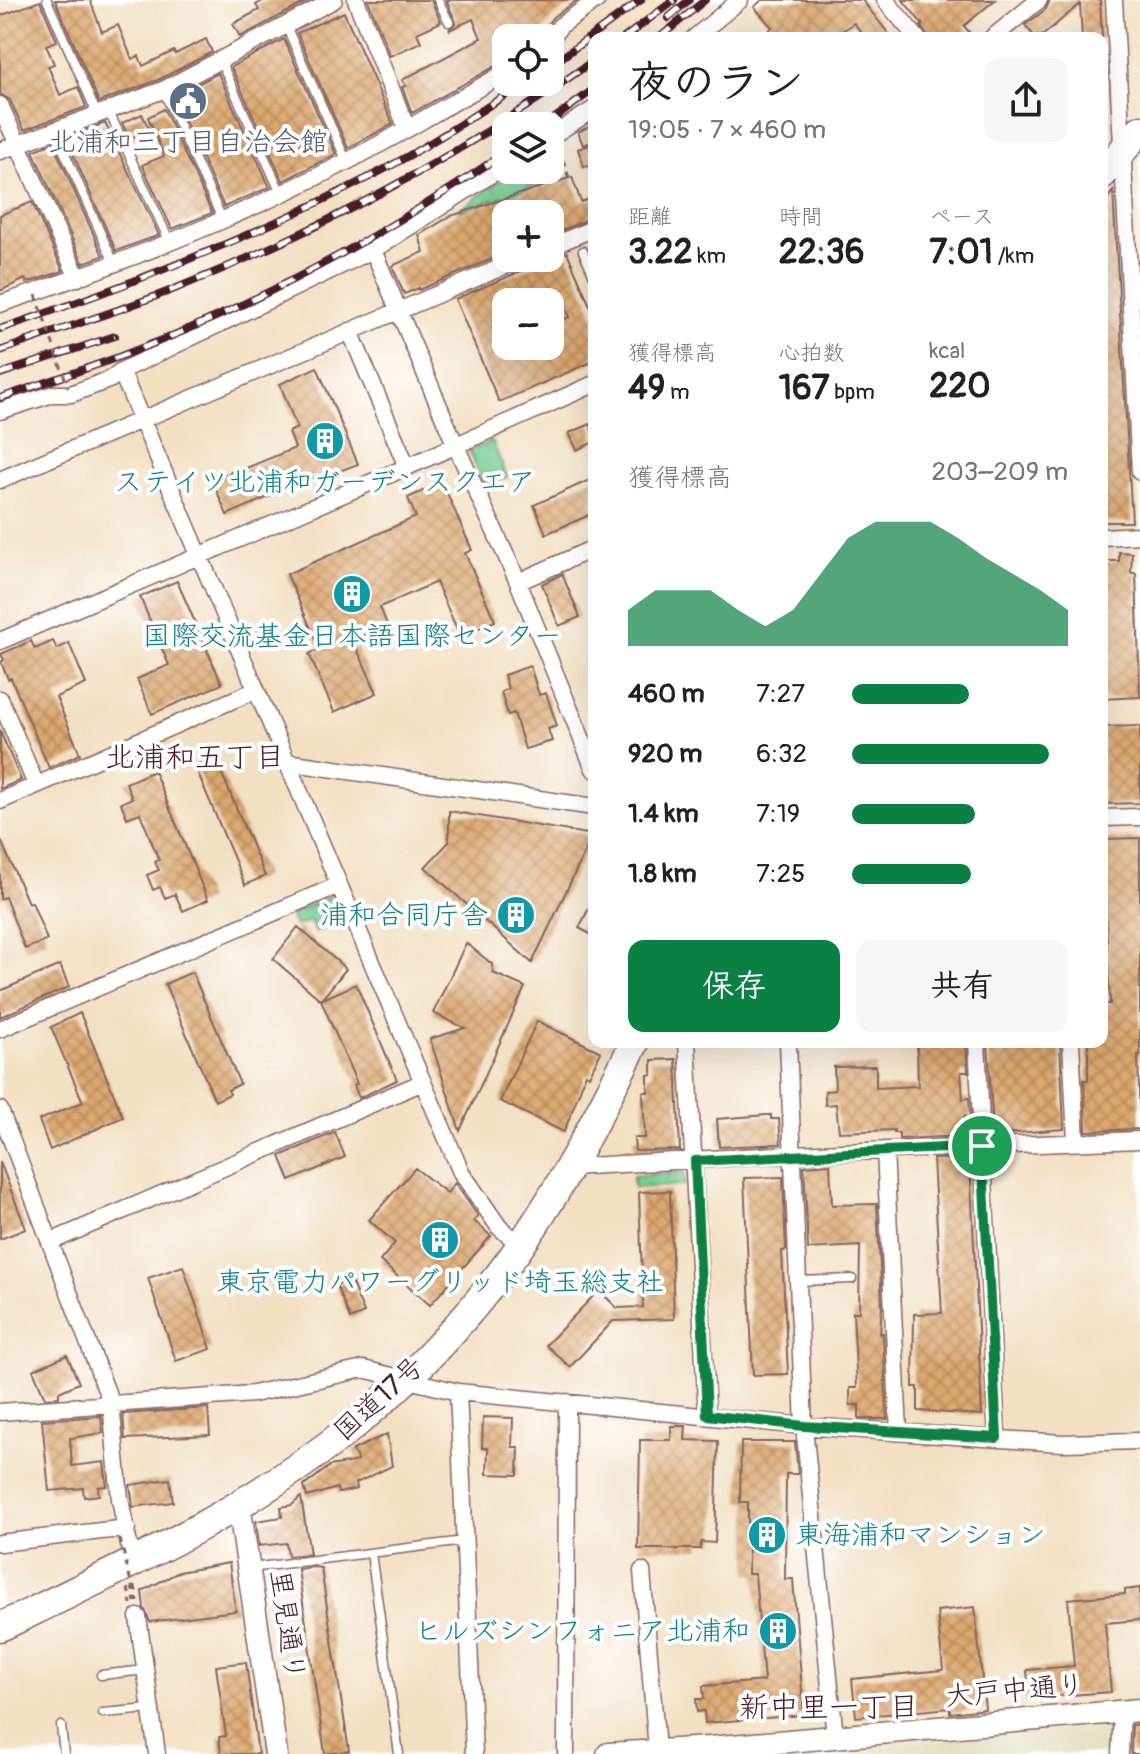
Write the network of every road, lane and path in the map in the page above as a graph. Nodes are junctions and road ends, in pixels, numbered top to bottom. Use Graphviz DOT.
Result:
graph roads {
  1 [pos="47,0"];
  2 [pos="334,0"];
  3 [pos="356,0"];
  4 [pos="438,0"];
  5 [pos="597,0"];
  6 [pos="740,0"];
  7 [pos="885,0"];
  8 [pos="1039,0"];
  9 [pos="1114,0"];
  10 [pos="449,22"];
  11 [pos="563,24"];
  12 [pos="286,26"];
  13 [pos="701,32"];
  14 [pos="912,32"];
  15 [pos="999,32"];
  16 [pos="220,60"];
  17 [pos="492,79"];
  18 [pos="163,90"];
  19 [pos="0,105"];
  20 [pos="103,112"];
  21 [pos="588,113"];
  22 [pos="564,128"];
  23 [pos="407,129"];
  24 [pos="55,131"];
  25 [pos="1131,140"];
  26 [pos="19,145"];
  27 [pos="0,151"];
  28 [pos="347,162"];
  29 [pos="564,166"];
  30 [pos="1108,168"];
  31 [pos="492,174"];
  32 [pos="569,178"];
  33 [pos="281,193"];
  34 [pos="223,221"];
  35 [pos="588,231"];
  36 [pos="564,241"];
  37 [pos="171,243"];
  38 [pos="373,250"];
  39 [pos="583,251"];
  40 [pos="588,262"];
  41 [pos="114,264"];
  42 [pos="492,271"];
  43 [pos="78,278"];
  44 [pos="36,295"];
  45 [pos="0,304"];
  46 [pos="400,309"];
  47 [pos="350,331"];
  48 [pos="121,371"];
  49 [pos="68,387"];
  50 [pos="588,387"];
  51 [pos="0,411"];
  52 [pos="142,419"];
  53 [pos="455,444"];
  54 [pos="407,467"];
  55 [pos="1140,472"];
  56 [pos="0,480"];
  57 [pos="1140,535"];
  58 [pos="1108,537"];
  59 [pos="588,551"];
  60 [pos="199,556"];
  61 [pos="518,582"];
  62 [pos="0,641"];
  63 [pos="256,690"];
  64 [pos="0,699"];
  65 [pos="588,754"];
  66 [pos="287,762"];
  67 [pos="36,785"];
  68 [pos="0,801"];
  69 [pos="588,806"];
  70 [pos="1140,817"];
  71 [pos="1108,818"];
  72 [pos="339,885"];
  73 [pos="0,1029"];
  74 [pos="632,1048"];
  75 [pos="687,1048"];
  76 [pos="788,1048"];
  77 [pos="977,1048"];
  78 [pos="1071,1048"];
  79 [pos="423,1082"];
  80 [pos="0,1110"];
  81 [pos="1140,1140"];
  82 [pos="1076,1141"];
  83 [pos="982,1146"];
  84 [pos="885,1150"];
  85 [pos="793,1154"];
  86 [pos="695,1161"];
  87 [pos="570,1167"];
  88 [pos="50,1242"];
  89 [pos="520,1245"];
  90 [pos="852,1279"];
  91 [pos="799,1281"];
  92 [pos="405,1379"];
  93 [pos="458,1392"];
  94 [pos="567,1402"];
  95 [pos="111,1403"];
  96 [pos="0,1412"];
  97 [pos="707,1415"];
  98 [pos="804,1426"];
  99 [pos="899,1432"];
  100 [pos="997,1438"];
  101 [pos="1140,1441"];
  102 [pos="239,1504"];
  103 [pos="465,1541"];
  104 [pos="0,1543"];
  105 [pos="371,1553"];
  106 [pos="129,1562"];
  107 [pos="249,1569"];
  108 [pos="642,1571"];
  109 [pos="138,1617"];
  110 [pos="0,1627"];
  111 [pos="145,1670"];
  112 [pos="101,1675"];
  113 [pos="150,1709"];
  114 [pos="1131,1711"];
  115 [pos="103,1713"];
  116 [pos="61,1726"];
  117 [pos="835,1737"];
  118 [pos="657,1750"];
  119 [pos="711,1751"];
  120 [pos="633,1753"];
  121 [pos="64,1754"];
  122 [pos="157,1754"];
  123 [pos="276,1754"];
  124 [pos="399,1754"];
  125 [pos="474,1754"];
  126 [pos="566,1754"];
  127 [pos="608,1754"];
  128 [pos="1120,1754"];
  1 -- 20 [label="lane"];
  2 -- 12 [label="street"];
  3 -- 23 [label="street"];
  4 -- 10 [label="lane"];
  5 -- 11 [label="street"];
  6 -- 13 [label="street"];
  7 -- 14 [label="street"];
  8 -- 15 [label="street"];
  9 -- 25 [label="street"];
  12 -- 16 [label="street"];
  12 -- 28 [label="lane"];
  16 -- 18 [label="street"];
  16 -- 33 [label="lane"];
  17 -- 23 [label="street"];
  18 -- 20 [label="street"];
  18 -- 34 [label="lane"];
  19 -- 26 [label="street"];
  20 -- 24 [label="street"];
  20 -- 37 [label="lane"];
  21 -- 22 [label="street"];
  23 -- 28 [label="street"];
  24 -- 26 [label="street"];
  24 -- 41 [label="lane"];
  25 -- 30 [label="highway"];
  25 -- 55 [label="street"];
  26 -- 27 [label="street"];
  26 -- 43 [label="street"];
  28 -- 33 [label="street"];
  29 -- 32 [label="path"];
  31 -- 38 [label="street"];
  33 -- 34 [label="street"];
  34 -- 37 [label="street"];
  35 -- 36 [label="street"];
  37 -- 41 [label="street"];
  38 -- 46 [label="street"];
  38 -- 48 [label="street"];
  39 -- 40 [label="lane"];
  41 -- 43 [label="street"];
  42 -- 46 [label="street"];
  43 -- 45 [label="street"];
  44 -- 49 [label="path, bridge"];
  46 -- 47 [label="street"];
  46 -- 53 [label="street"];
  47 -- 52 [label="street"];
  47 -- 54 [label="street"];
  48 -- 51 [label="street"];
  48 -- 52 [label="street"];
  50 -- 53 [label="street"];
  52 -- 56 [label="street"];
  52 -- 60 [label="street"];
  53 -- 54 [label="street"];
  53 -- 61 [label="street"];
  54 -- 60 [label="street"];
  57 -- 58 [label="street"];
  59 -- 61 [label="street"];
  60 -- 62 [label="street"];
  60 -- 63 [label="street"];
  61 -- 65 [label="street"];
  63 -- 66 [label="street"];
  63 -- 67 [label="street"];
  64 -- 67 [label="street"];
  66 -- 69 [label="street"];
  66 -- 72 [label="street"];
  67 -- 68 [label="street"];
  70 -- 71 [label="street"];
  72 -- 73 [label="street"];
  72 -- 79 [label="street"];
  74 -- 87 [label="highway, 国道17号"];
  75 -- 86 [label="street"];
  76 -- 85 [label="street"];
  77 -- 83 [label="street"];
  78 -- 82 [label="street"];
  79 -- 88 [label="street"];
  79 -- 89 [label="street"];
  80 -- 88 [label="street"];
  81 -- 82 [label="street"];
  82 -- 83 [label="street"];
  83 -- 84 [label="street"];
  83 -- 100 [label="street"];
  84 -- 85 [label="street"];
  84 -- 99 [label="street"];
  85 -- 86 [label="street"];
  85 -- 91 [label="street"];
  86 -- 87 [label="street"];
  86 -- 97 [label="street"];
  87 -- 89 [label="highway, 国道17号"];
  88 -- 95 [label="street"];
  89 -- 92 [label="highway, 国道17号"];
  90 -- 91 [label="lane"];
  91 -- 98 [label="street"];
  92 -- 93 [label="street"];
  92 -- 95 [label="street"];
  92 -- 102 [label="highway, 国道17号"];
  93 -- 94 [label="street"];
  93 -- 103 [label="street"];
  94 -- 97 [label="street"];
  94 -- 126 [label="street"];
  95 -- 96 [label="street"];
  95 -- 106 [label="street"];
  97 -- 98 [label="street"];
  98 -- 99 [label="street"];
  98 -- 117 [label="street"];
  99 -- 100 [label="street"];
  100 -- 101 [label="street"];
  102 -- 106 [label="highway, 国道17号"];
  102 -- 107 [label="street, 里見通り"];
  103 -- 105 [label="lane"];
  103 -- 125 [label="street"];
  104 -- 106 [label="street"];
  105 -- 107 [label="lane"];
  105 -- 124 [label="lane"];
  106 -- 109 [label="path"];
  106 -- 109 [label="path"];
  106 -- 110 [label="highway, 国道17号"];
  107 -- 123 [label="street, 里見通り"];
  108 -- 118 [label="street"];
  109 -- 111 [label="street"];
  111 -- 112 [label="lane"];
  111 -- 113 [label="street"];
  113 -- 115 [label="lane"];
  113 -- 122 [label="street"];
  114 -- 117 [label="street, 大戸中通り"];
  114 -- 128 [label="street"];
  116 -- 121 [label="lane"];
  117 -- 119 [label="street, 大戸中通り"];
  118 -- 119 [label="street, 大戸中通り"];
  118 -- 120 [label="street, 大戸中通り"];
  120 -- 127 [label="street, 大戸中通り"];
}
